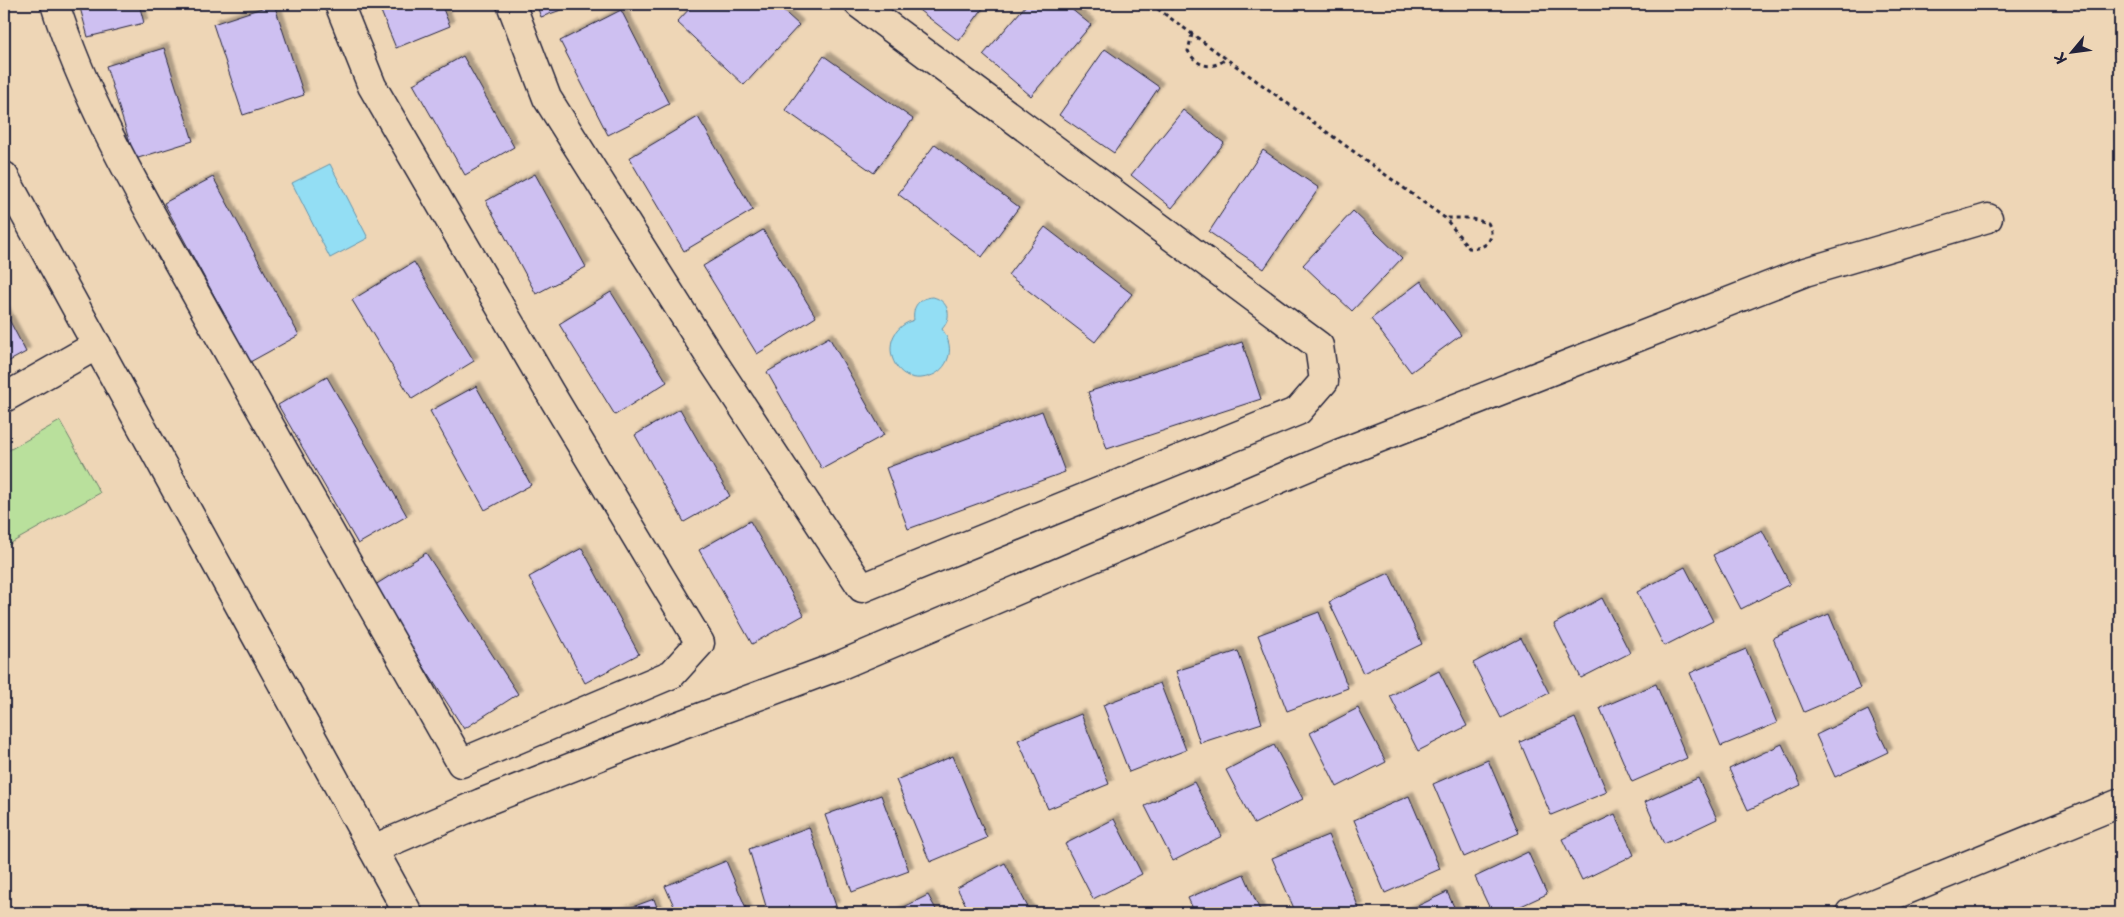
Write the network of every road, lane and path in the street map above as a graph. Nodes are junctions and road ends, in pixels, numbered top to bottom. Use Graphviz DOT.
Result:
graph roads {
  1 [pos="55,4"];
  2 [pos="340,4"];
  3 [pos="511,4"];
  4 [pos="860,4"];
  5 [pos="1151,4"];
  6 [pos="1192,34"];
  7 [pos="1227,58"];
  8 [pos="4,176"];
  9 [pos="1444,218"];
  10 [pos="1988,218"];
  11 [pos="97,346"];
  12 [pos="4,398"];
  13 [pos="2120,803"];
  14 [pos="373,849"];
  15 [pos="408,913"];
  16 [pos="1850,913"];
  1 -- 2 [label="street"];
  3 -- 4 [label="street"];
  5 -- 6 [label="path"];
  6 -- 7 [label="path"];
  6 -- 7 [label="path"];
  7 -- 9 [label="path"];
  8 -- 11 [label="street"];
  9 -- 9 [label="path"];
  10 -- 14 [label="street"];
  11 -- 12 [label="street"];
  11 -- 14 [label="street"];
  13 -- 16 [label="street"];
  14 -- 15 [label="street"];
}
